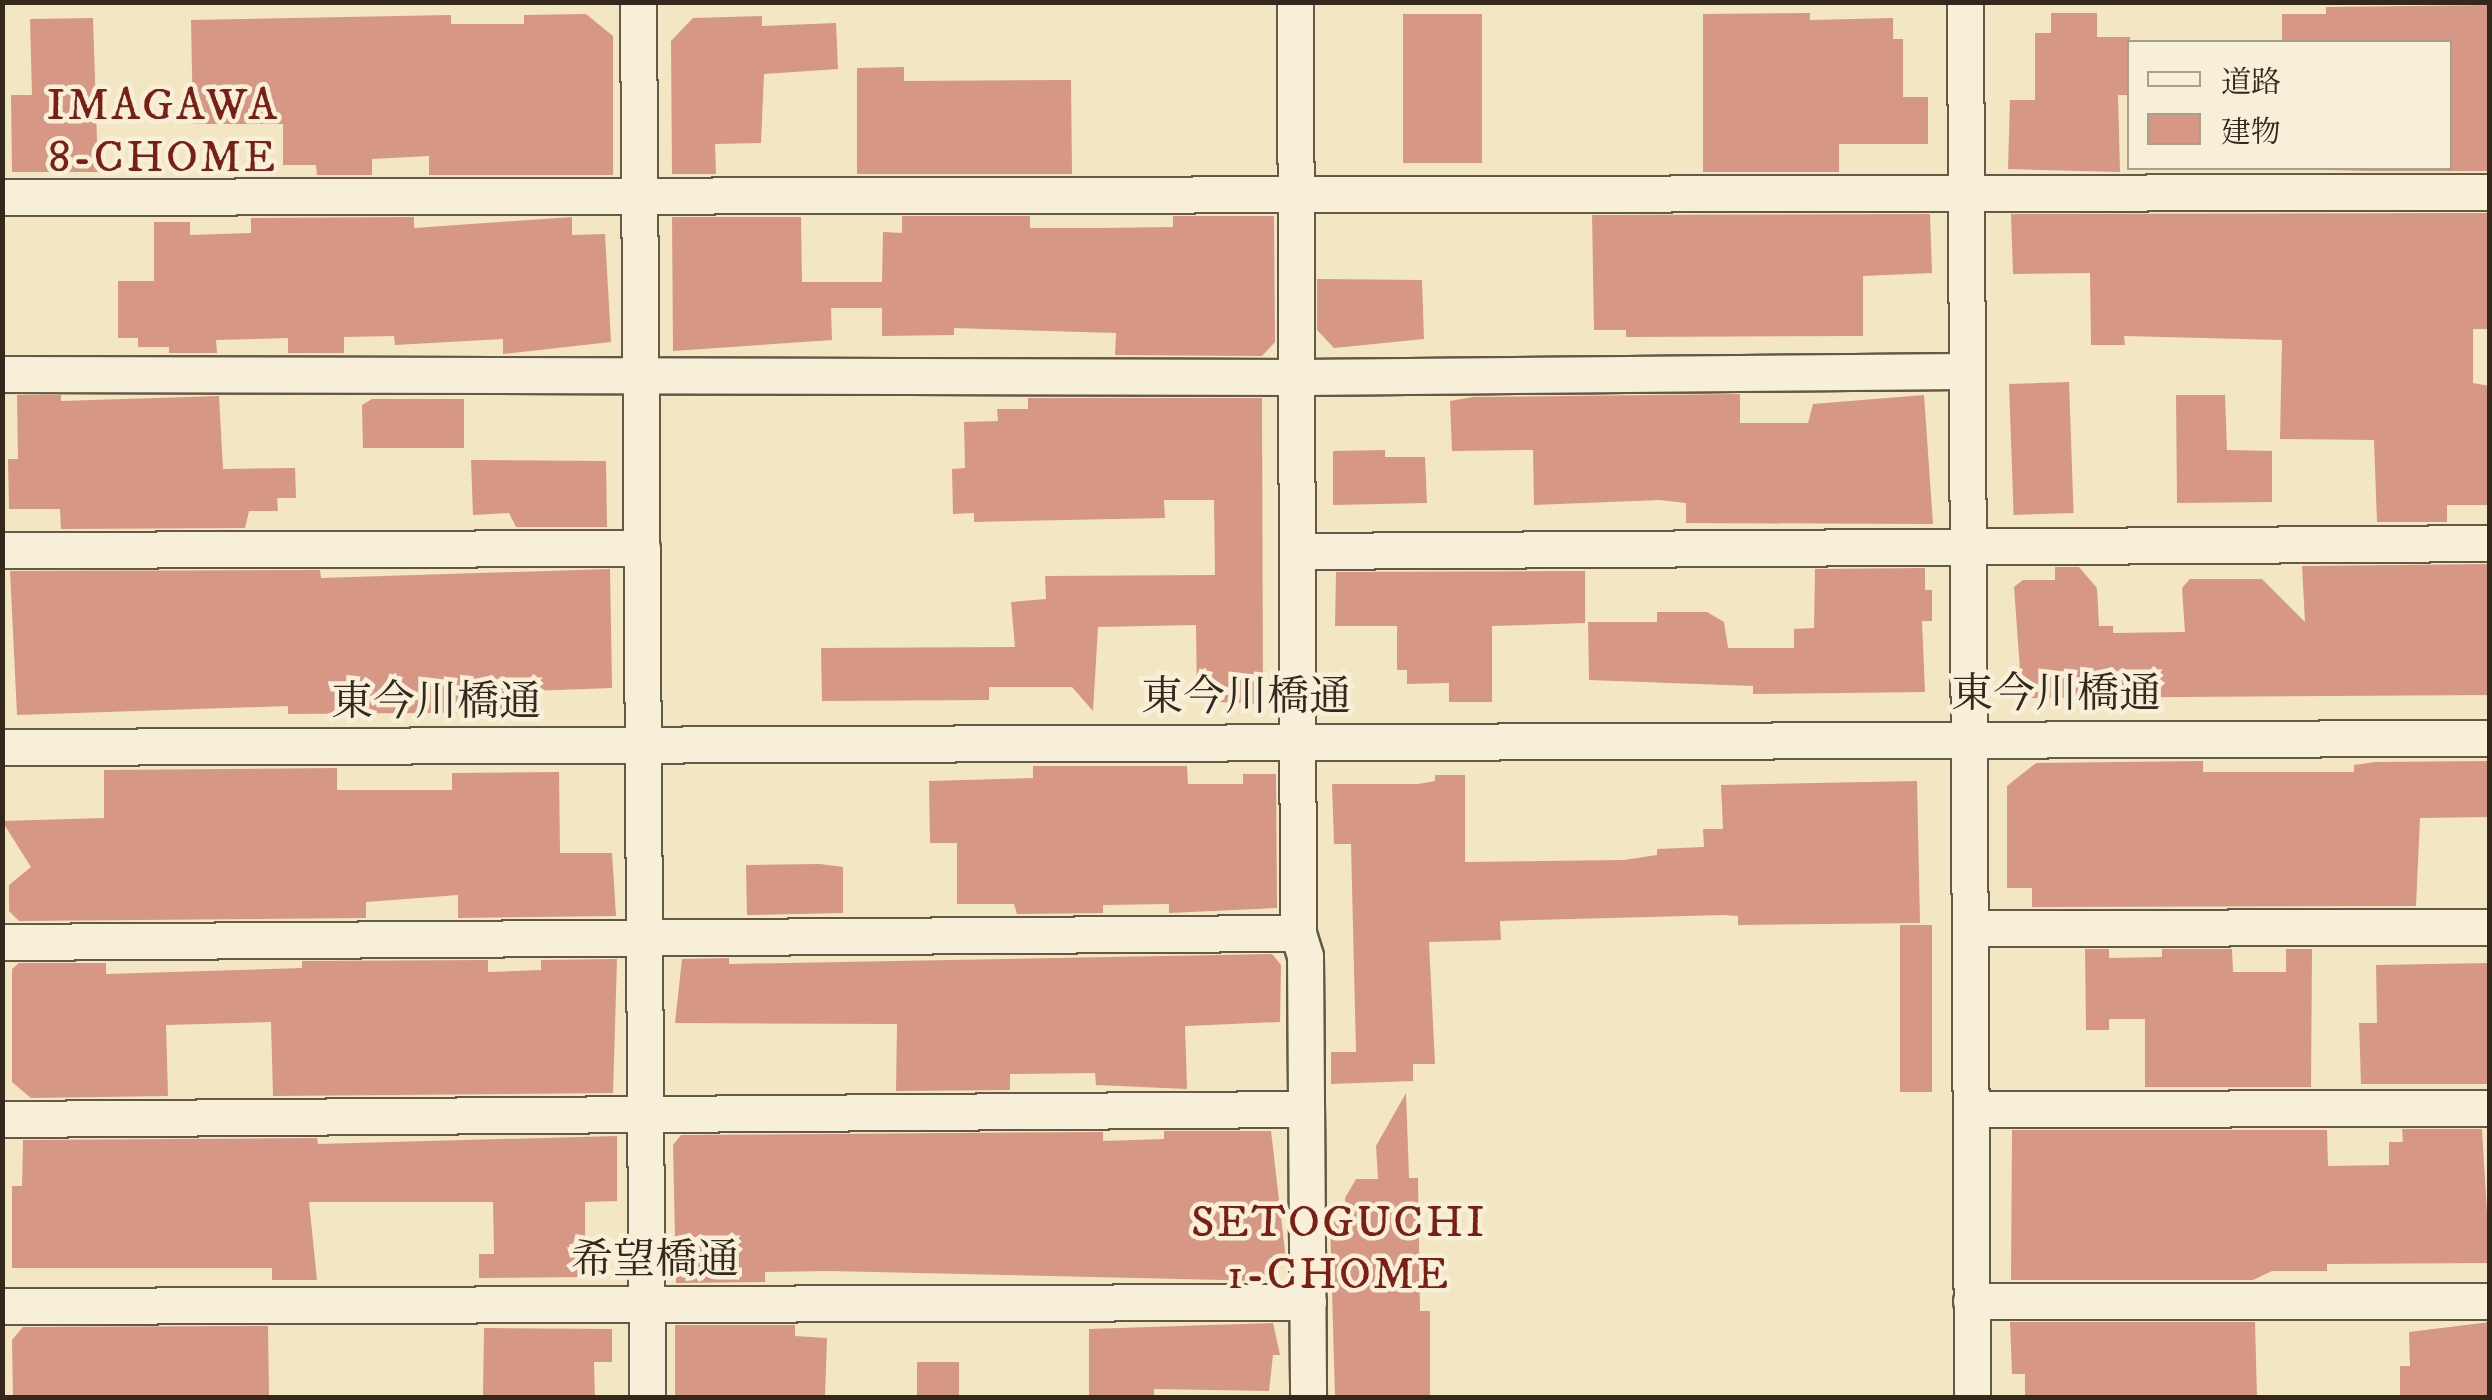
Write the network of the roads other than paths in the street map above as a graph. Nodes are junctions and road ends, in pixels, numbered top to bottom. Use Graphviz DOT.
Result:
graph roads {
  1 [pos="638,2"];
  2 [pos="1295,2"];
  3 [pos="1965,2"];
  4 [pos="2490,192"];
  5 [pos="1964,193"];
  6 [pos="1298,194"];
  7 [pos="640,196"];
  8 [pos="2,197"];
  9 [pos="1964,371"];
  10 [pos="2,374"];
  11 [pos="641,377"];
  12 [pos="1300,377"];
  13 [pos="2490,543"];
  14 [pos="1967,544"];
  15 [pos="642,548"];
  16 [pos="2,550"];
  17 [pos="1299,551"];
  18 [pos="2490,738"];
  19 [pos="1970,740"];
  20 [pos="1298,742"];
  21 [pos="2,748"];
  22 [pos="644,748"];
  23 [pos="2490,927"];
  24 [pos="1970,928"];
  25 [pos="1298,934"];
  26 [pos="645,938"];
  27 [pos="2,942"];
  28 [pos="1306,1108"];
  29 [pos="1971,1108"];
  30 [pos="2490,1108"];
  31 [pos="646,1117"];
  32 [pos="2,1119"];
  33 [pos="1971,1300"];
  34 [pos="2490,1300"];
  35 [pos="1308,1302"];
  36 [pos="2,1306"];
  37 [pos="648,1306"];
  38 [pos="647,1398"];
  39 [pos="1308,1398"];
  40 [pos="1972,1398"];
  1 -- 7 [label="street"];
  2 -- 6 [label="street"];
  3 -- 5 [label="street"];
  4 -- 5 [label="street"];
  5 -- 6 [label="street"];
  5 -- 9 [label="street"];
  6 -- 7 [label="street"];
  6 -- 12 [label="street"];
  7 -- 8 [label="street"];
  7 -- 11 [label="street"];
  9 -- 12 [label="street"];
  9 -- 14 [label="street"];
  10 -- 11 [label="street"];
  11 -- 12 [label="street"];
  11 -- 15 [label="street"];
  12 -- 17 [label="street"];
  13 -- 14 [label="street"];
  14 -- 17 [label="street"];
  14 -- 19 [label="street"];
  15 -- 16 [label="street"];
  15 -- 22 [label="street"];
  17 -- 20 [label="street"];
  18 -- 19 [label="street, 東今川橋通"];
  19 -- 20 [label="street, 東今川橋通"];
  19 -- 24 [label="street"];
  20 -- 22 [label="street, 東今川橋通"];
  20 -- 25 [label="street"];
  21 -- 22 [label="street, 東今川橋通"];
  22 -- 26 [label="street"];
  23 -- 24 [label="street"];
  24 -- 29 [label="street"];
  25 -- 26 [label="street"];
  25 -- 28 [label="street"];
  26 -- 27 [label="street"];
  26 -- 31 [label="street"];
  28 -- 31 [label="street"];
  28 -- 35 [label="street"];
  29 -- 30 [label="street"];
  29 -- 33 [label="street"];
  31 -- 32 [label="street"];
  31 -- 37 [label="street"];
  33 -- 34 [label="street"];
  33 -- 40 [label="street"];
  35 -- 37 [label="street, 希望橋通"];
  35 -- 39 [label="street"];
  36 -- 37 [label="street, 希望橋通"];
  37 -- 38 [label="street"];
}
